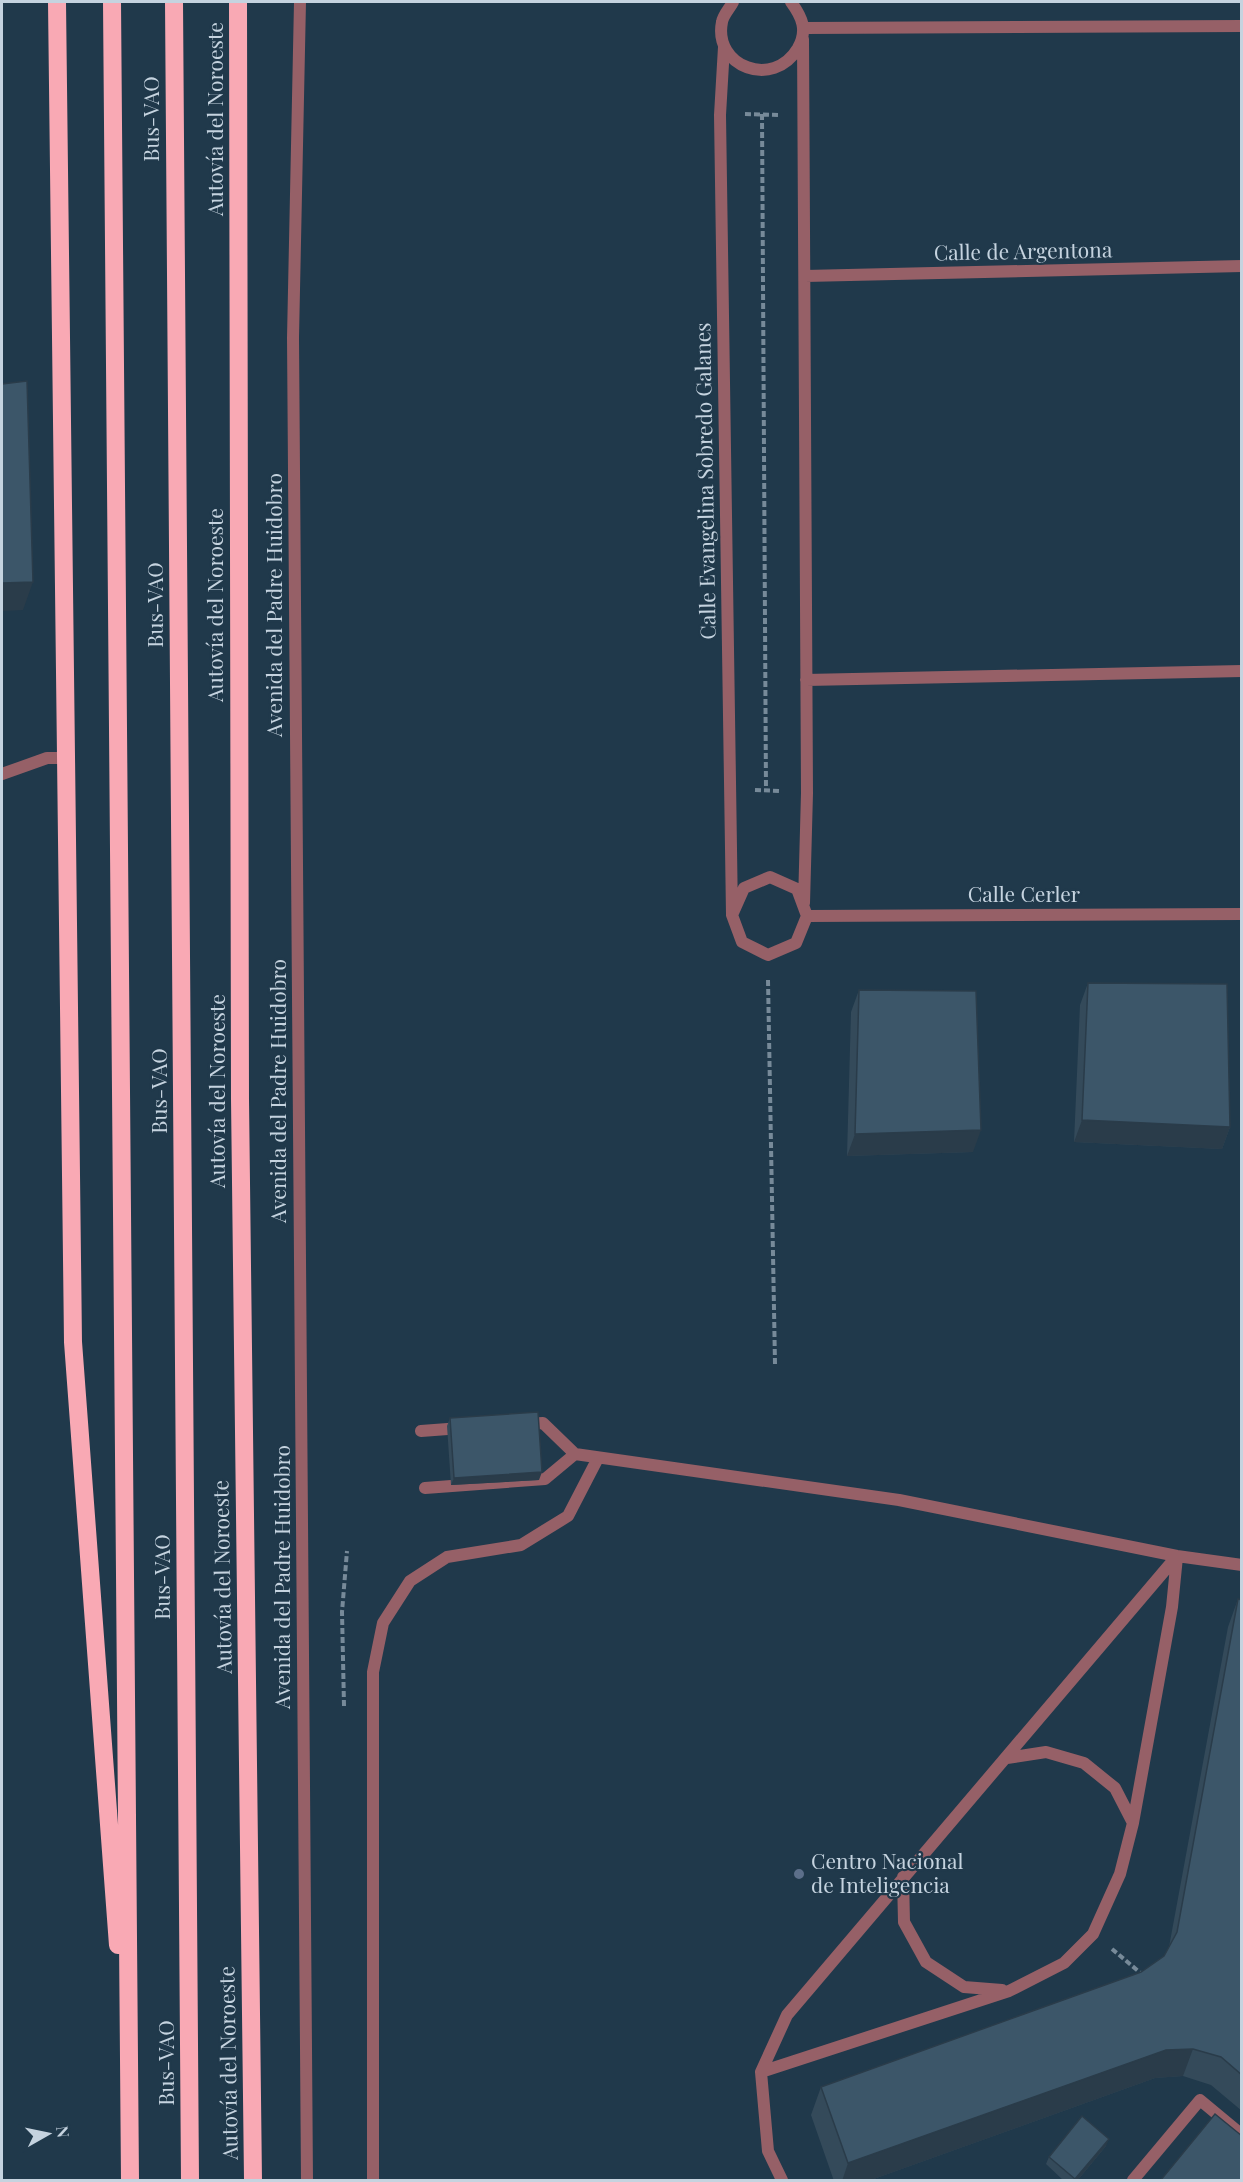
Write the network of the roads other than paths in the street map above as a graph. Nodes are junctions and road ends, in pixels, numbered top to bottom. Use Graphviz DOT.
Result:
graph roads {
  1 [pos="57,2"];
  2 [pos="112,2"];
  3 [pos="174,2"];
  4 [pos="238,2"];
  5 [pos="300,2"];
  6 [pos="721,2"];
  7 [pos="734,2"];
  8 [pos="790,2"];
  9 [pos="802,2"];
  10 [pos="722,20"];
  11 [pos="1242,26"];
  12 [pos="803,28"];
  13 [pos="724,47"];
  14 [pos="1242,266"];
  15 [pos="805,276"];
  16 [pos="1242,671"];
  17 [pos="806,680"];
  18 [pos="66,758"];
  19 [pos="2,774"];
  20 [pos="804,903"];
  21 [pos="1242,914"];
  22 [pos="732,915"];
  23 [pos="807,916"];
  24 [pos="509,1425"];
  25 [pos="476,1427"];
  26 [pos="421,1431"];
  27 [pos="575,1454"];
  28 [pos="598,1458"];
  29 [pos="425,1488"];
  30 [pos="1177,1556"];
  31 [pos="1242,1565"];
  32 [pos="1007,1758"];
  33 [pos="1133,1823"];
  34 [pos="903,1877"];
  35 [pos="1009,1991"];
  36 [pos="761,2072"];
  37 [pos="130,2111"];
  38 [pos="1242,2135"];
  39 [pos="130,2181"];
  40 [pos="190,2181"];
  41 [pos="254,2181"];
  42 [pos="308,2181"];
  43 [pos="373,2181"];
  44 [pos="782,2181"];
  45 [pos="1133,2181"];
  1 -- 18 [label="highway"];
  2 -- 37 [label="highway"];
  3 -- 40 [label="highway, Bus-VAO"];
  4 -- 41 [label="highway, Autovía del Noroeste"];
  5 -- 42 [label="street, Avenida del Padre Huidobro"];
  6 -- 10 [label="street"];
  7 -- 10 [label="street"];
  8 -- 12 [label="street"];
  9 -- 12 [label="street"];
  10 -- 13 [label="street, Calle Evangelina Sobredo Galanes"];
  11 -- 12 [label="street"];
  12 -- 13 [label="street"];
  12 -- 15 [label="street"];
  13 -- 22 [label="street, Calle Evangelina Sobredo Galanes"];
  14 -- 15 [label="street, Calle de Argentona"];
  15 -- 17 [label="street"];
  16 -- 17 [label="street"];
  17 -- 20 [label="street"];
  18 -- 19 [label="street"];
  18 -- 37 [label="highway"];
  20 -- 22 [label="street"];
  20 -- 23 [label="street"];
  21 -- 23 [label="street, Calle Cerler"];
  22 -- 23 [label="street"];
  24 -- 27 [label="street"];
  25 -- 26 [label="street"];
  27 -- 28 [label="street"];
  27 -- 29 [label="street"];
  28 -- 30 [label="street"];
  28 -- 43 [label="street"];
  30 -- 31 [label="street"];
  30 -- 32 [label="street"];
  30 -- 33 [label="street"];
  32 -- 33 [label="street"];
  32 -- 34 [label="street"];
  33 -- 35 [label="street"];
  34 -- 35 [label="street"];
  34 -- 36 [label="street"];
  35 -- 36 [label="street"];
  36 -- 44 [label="street"];
  37 -- 39 [label="highway"];
  38 -- 45 [label="street"];
}
